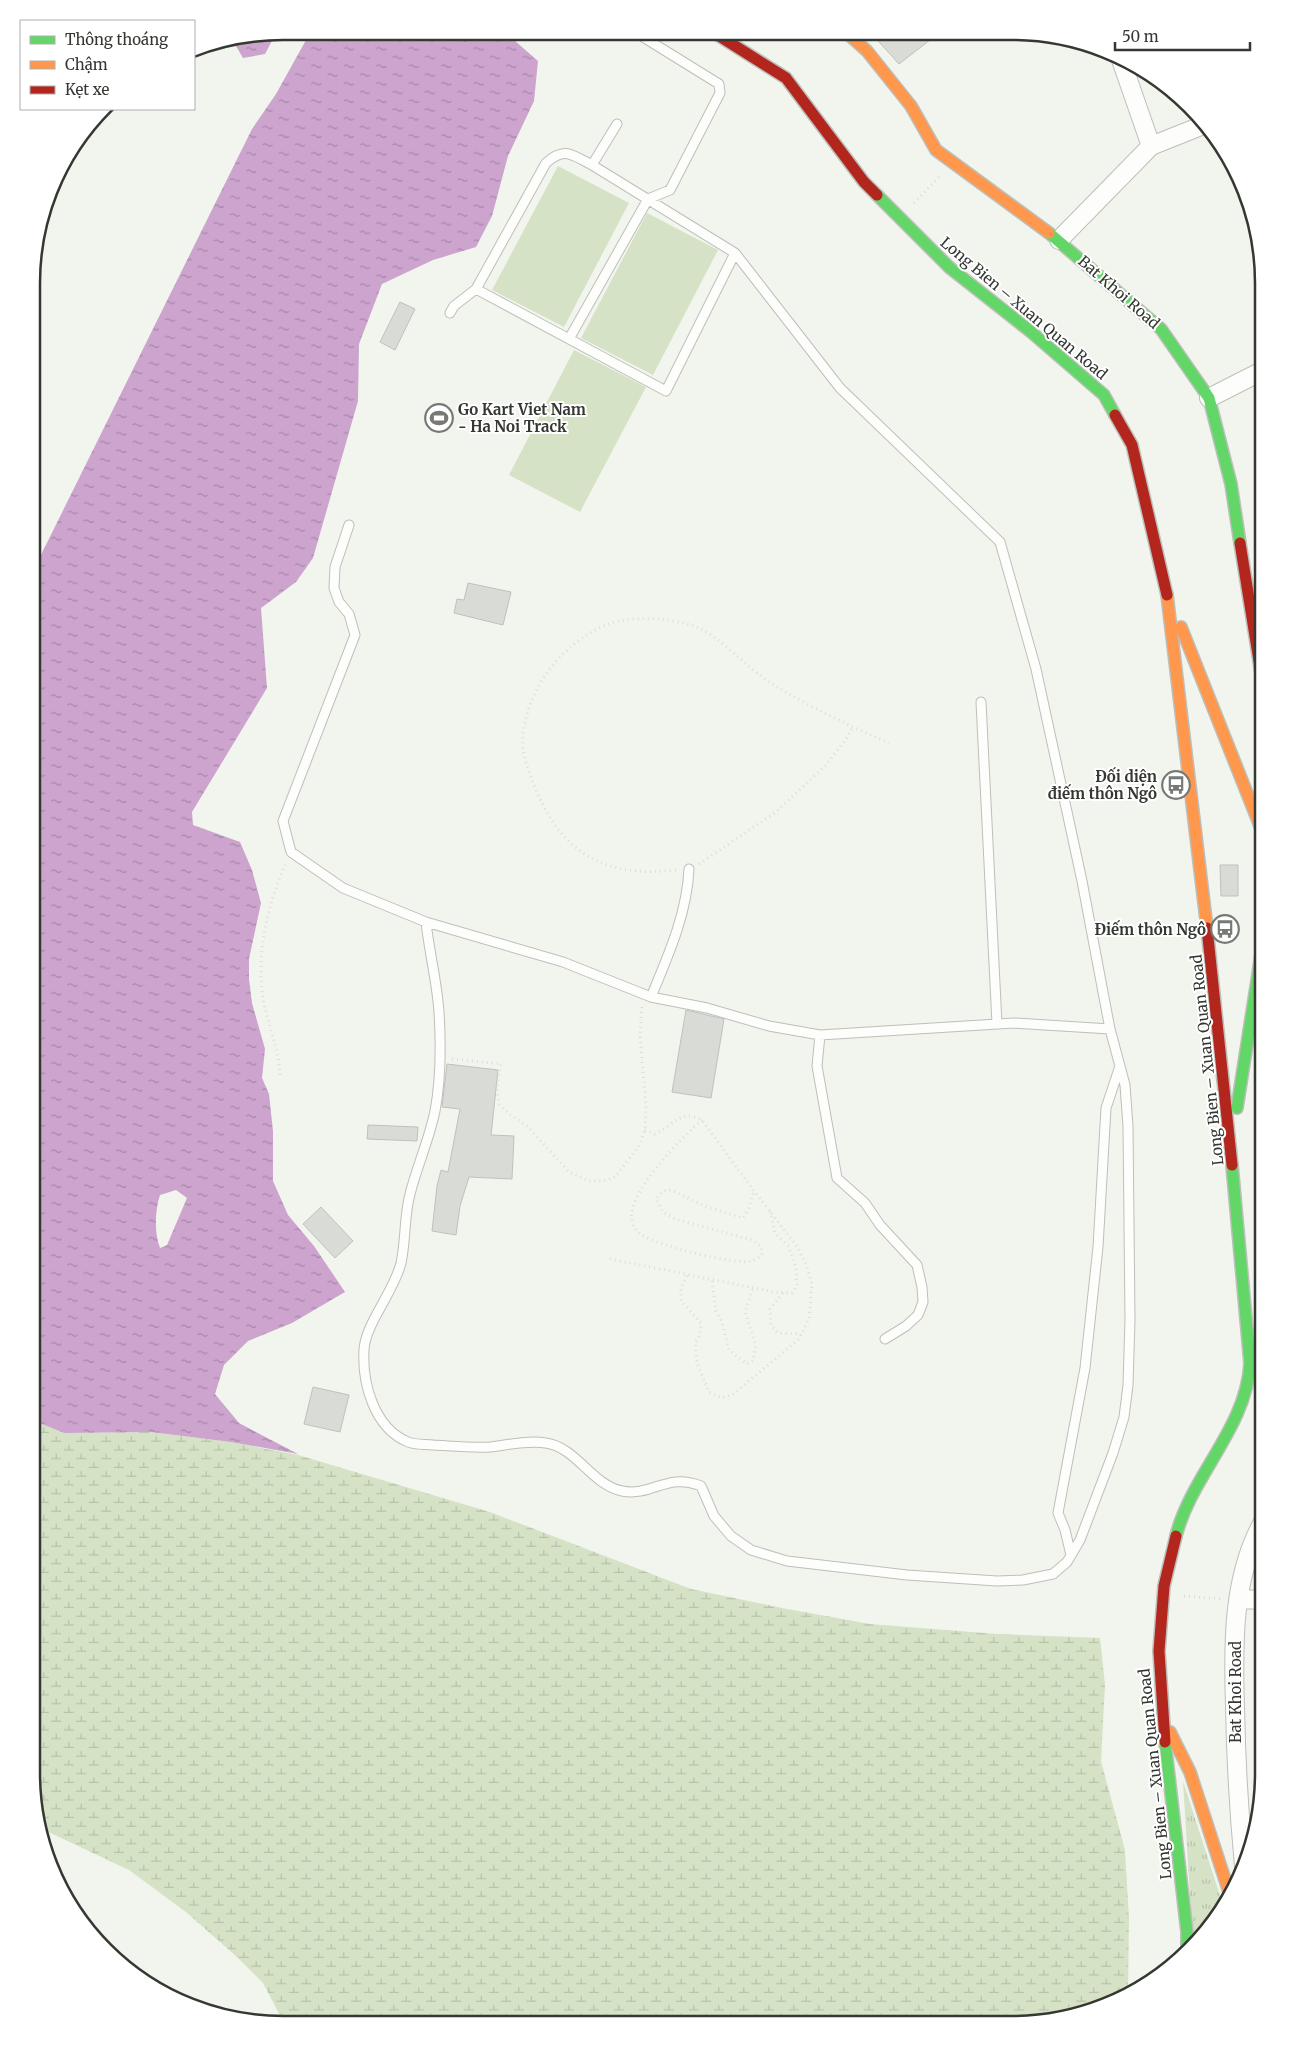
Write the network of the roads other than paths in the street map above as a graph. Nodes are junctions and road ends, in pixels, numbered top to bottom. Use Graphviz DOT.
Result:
graph roads {
  1 [pos="648,40"];
  2 [pos="726,40"];
  3 [pos="854,40"];
  4 [pos="1124,67"];
  5 [pos="617,124"];
  6 [pos="1198,127"];
  7 [pos="1151,146"];
  8 [pos="592,165"];
  9 [pos="648,199"];
  10 [pos="1059,240"];
  11 [pos="735,253"];
  12 [pos="476,289"];
  13 [pos="450,313"];
  14 [pos="570,339"];
  15 [pos="1255,375"];
  16 [pos="1210,398"];
  17 [pos="349,525"];
  18 [pos="1167,592"];
  19 [pos="1255,635"];
  20 [pos="981,702"];
  21 [pos="1255,813"];
  22 [pos="689,869"];
  23 [pos="426,922"];
  24 [pos="1255,994"];
  25 [pos="651,997"];
  26 [pos="997,1024"];
  27 [pos="1110,1029"];
  28 [pos="820,1035"];
  29 [pos="1120,1063"];
  30 [pos="1232,1143"];
  31 [pos="885,1340"];
  32 [pos="1255,1536"];
  33 [pos="1071,1554"];
  34 [pos="1231,1599"];
  35 [pos="1255,1600"];
  36 [pos="1162,1717"];
  37 [pos="1242,1850"];
  38 [pos="1227,1885"];
  39 [pos="1187,1942"];
  1 -- 9 [label="lane"];
  2 -- 18 [label="main road, Long Bien – Xuan Quan Road"];
  3 -- 10 [label="main road, Bat Khoi Road"];
  4 -- 7 [label="street"];
  5 -- 8 [label="lane"];
  6 -- 7 [label="street"];
  7 -- 10 [label="street"];
  8 -- 9 [label="lane"];
  8 -- 12 [label="lane"];
  9 -- 11 [label="lane"];
  9 -- 14 [label="lane"];
  10 -- 16 [label="main road, Bat Khoi Road"];
  11 -- 14 [label="lane"];
  11 -- 27 [label="lane"];
  12 -- 13 [label="lane"];
  12 -- 14 [label="lane"];
  15 -- 16 [label="street"];
  16 -- 19 [label="main road, Bat Khoi Road"];
  17 -- 23 [label="lane"];
  18 -- 21 [label="main road"];
  18 -- 30 [label="main road, Long Bien – Xuan Quan Road"];
  20 -- 26 [label="lane"];
  22 -- 25 [label="lane"];
  23 -- 25 [label="lane"];
  23 -- 33 [label="lane"];
  24 -- 30 [label="main road"];
  25 -- 28 [label="lane"];
  26 -- 27 [label="lane"];
  26 -- 28 [label="lane"];
  27 -- 29 [label="lane"];
  28 -- 31 [label="lane"];
  29 -- 33 [label="lane"];
  29 -- 33 [label="lane"];
  30 -- 36 [label="main road, Long Bien – Xuan Quan Road"];
  32 -- 34 [label="street, Bat Khoi Road"];
  34 -- 35 [label="street"];
  34 -- 37 [label="street, Bat Khoi Road"];
  36 -- 38 [label="main road"];
  36 -- 39 [label="main road, Long Bien – Xuan Quan Road"];
}
